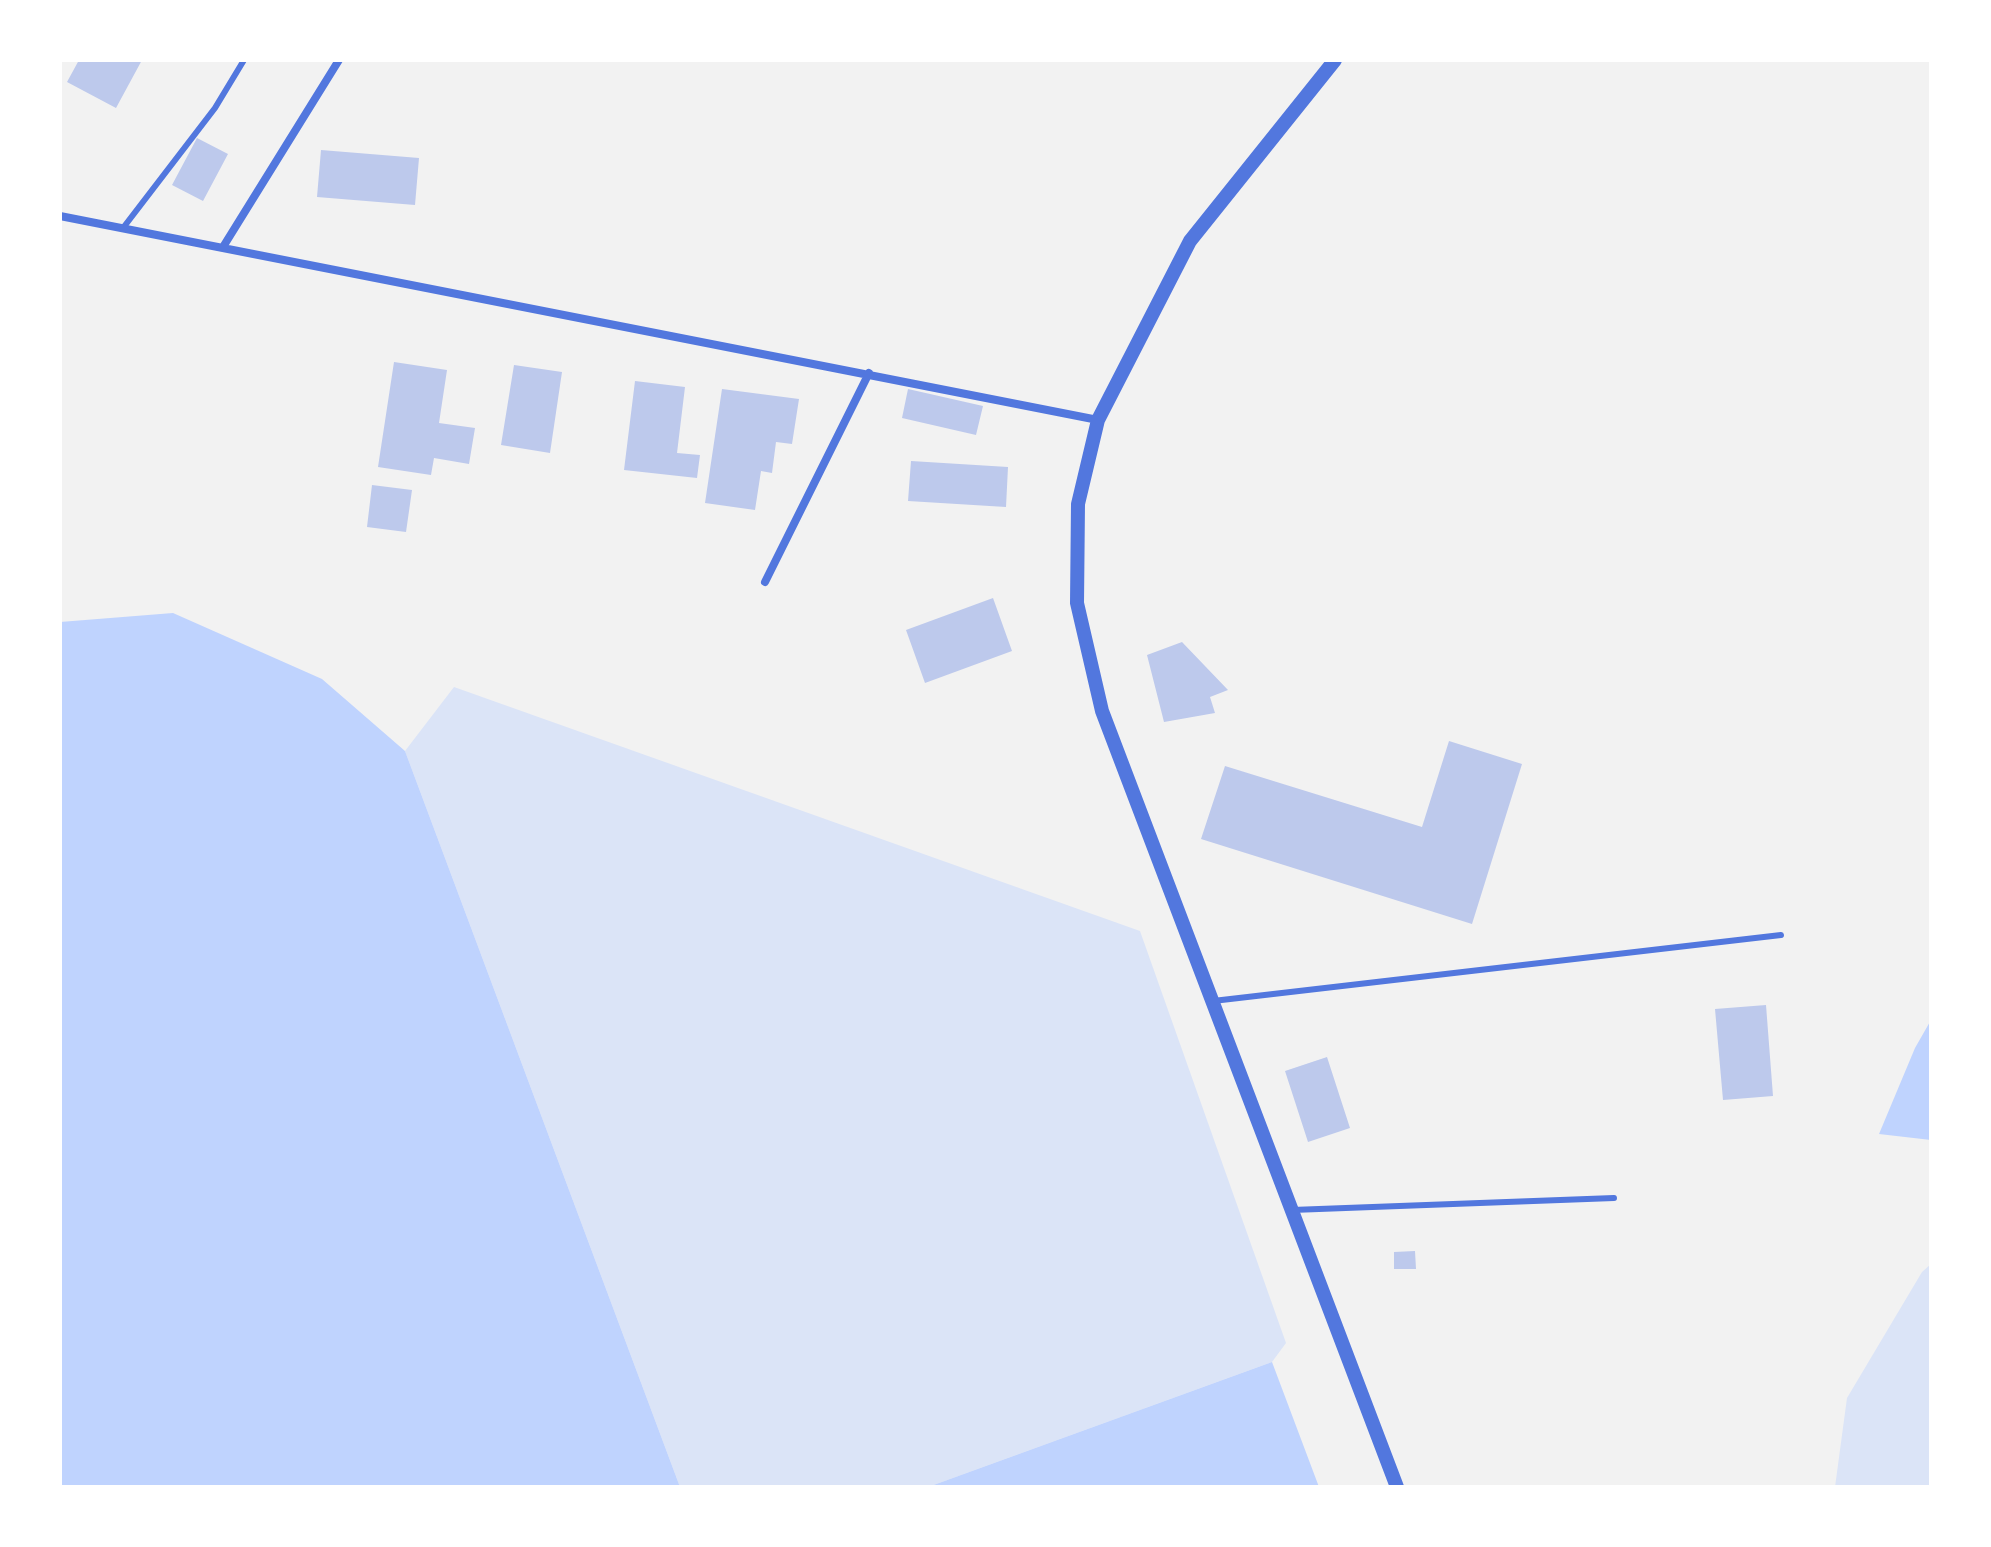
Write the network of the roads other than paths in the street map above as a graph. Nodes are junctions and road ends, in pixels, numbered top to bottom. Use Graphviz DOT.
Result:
graph roads {
  1 [pos="244,60"];
  2 [pos="339,60"];
  3 [pos="1335,60"];
  4 [pos="60,216"];
  5 [pos="123,228"];
  6 [pos="223,247"];
  7 [pos="869,373"];
  8 [pos="1098,420"];
  9 [pos="765,582"];
  10 [pos="1781,935"];
  11 [pos="1213,1001"];
  12 [pos="1614,1198"];
  13 [pos="1292,1210"];
  14 [pos="1397,1487"];
  1 -- 5 [label="lane"];
  2 -- 6 [label="street"];
  3 -- 8 [label="street"];
  4 -- 5 [label="street"];
  5 -- 6 [label="street"];
  6 -- 7 [label="street"];
  7 -- 8 [label="street"];
  7 -- 9 [label="street"];
  8 -- 11 [label="street"];
  10 -- 11 [label="lane"];
  11 -- 13 [label="street"];
  12 -- 13 [label="lane"];
  13 -- 14 [label="street"];
}
